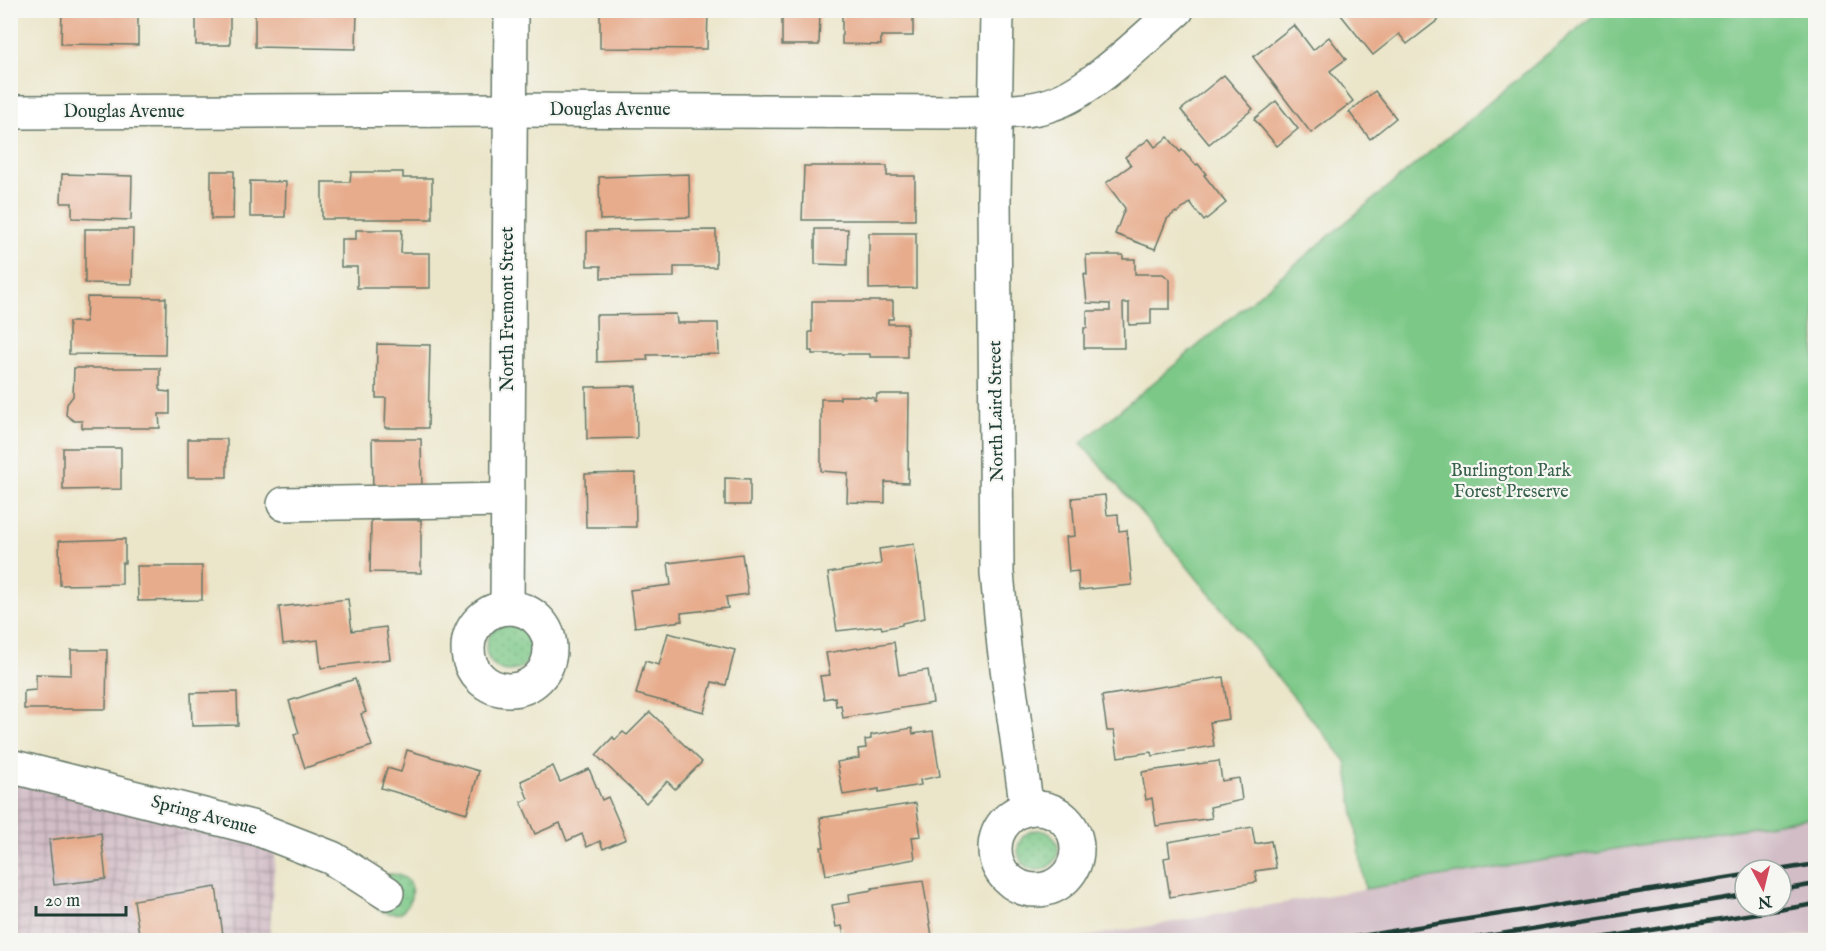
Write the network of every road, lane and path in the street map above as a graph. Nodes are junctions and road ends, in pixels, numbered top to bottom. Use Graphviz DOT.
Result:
graph roads {
  1 [pos="511,10"];
  2 [pos="997,10"];
  3 [pos="1178,10"];
  4 [pos="509,110"];
  5 [pos="995,111"];
  6 [pos="10,112"];
  7 [pos="507,500"];
  8 [pos="284,504"];
  9 [pos="507,608"];
  10 [pos="10,766"];
  11 [pos="1027,809"];
  12 [pos="387,893"];
  1 -- 4 [label="street, North Fremont Street"];
  2 -- 5 [label="street, North Laird Street"];
  3 -- 5 [label="street, Douglas Avenue"];
  4 -- 5 [label="street, Douglas Avenue"];
  4 -- 6 [label="street, Douglas Avenue"];
  4 -- 7 [label="street, North Fremont Street"];
  5 -- 11 [label="street, North Laird Street"];
  7 -- 8 [label="street"];
  7 -- 9 [label="street, North Fremont Street"];
  10 -- 12 [label="street, Spring Avenue"];
}
